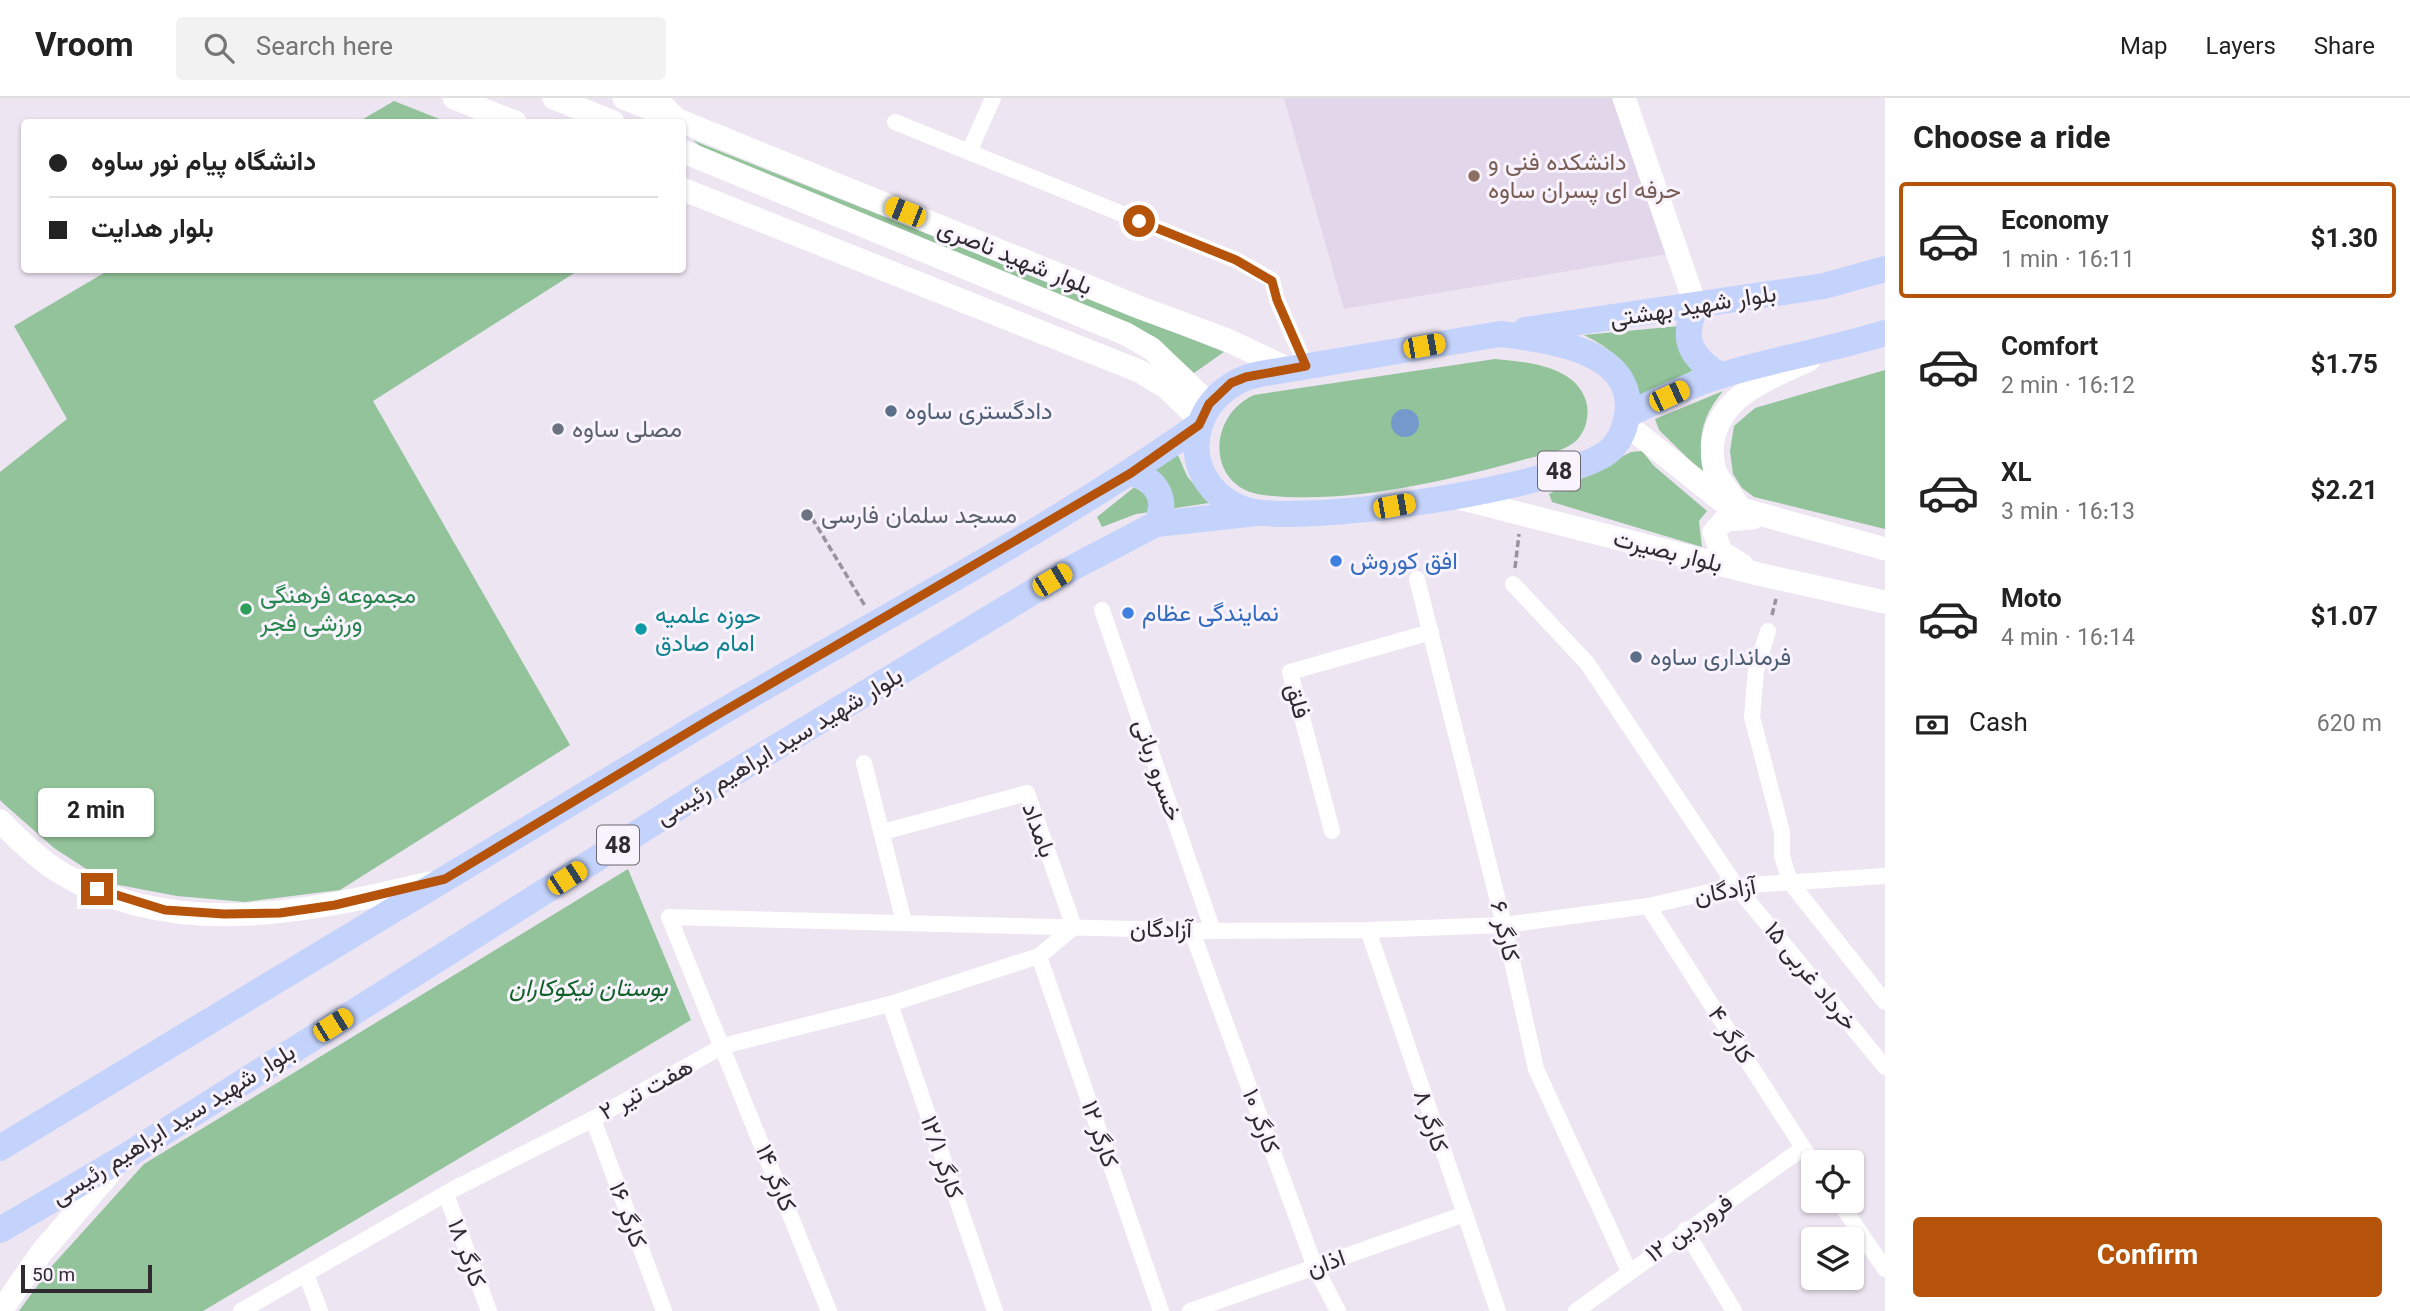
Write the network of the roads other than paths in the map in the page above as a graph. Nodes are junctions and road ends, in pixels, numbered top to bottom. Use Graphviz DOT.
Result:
graph roads {
  1 [pos="454,98"];
  2 [pos="554,98"];
  3 [pos="624,98"];
  4 [pos="660,98"];
  5 [pos="993,98"];
  6 [pos="1624,98"];
  7 [pos="507,119"];
  8 [pos="606,119"];
  9 [pos="674,119"];
  10 [pos="680,119"];
  11 [pos="894,122"];
  12 [pos="686,124"];
  13 [pos="969,152"];
  14 [pos="686,153"];
  15 [pos="686,191"];
  16 [pos="1885,269"];
  17 [pos="1696,307"];
  18 [pos="1885,333"];
  19 [pos="1500,334"];
  20 [pos="1826,352"];
  21 [pos="1298,368"];
  22 [pos="1721,376"];
  23 [pos="1202,416"];
  24 [pos="1627,420"];
  25 [pos="1131,473"];
  26 [pos="1452,496"];
  27 [pos="1742,510"];
  28 [pos="1257,513"];
  29 [pos="1770,518"];
  30 [pos="1156,524"];
  31 [pos="1885,549"];
  32 [pos="1758,574"];
  33 [pos="1417,579"];
  34 [pos="1513,584"];
  35 [pos="1885,602"];
  36 [pos="1102,610"];
  37 [pos="1768,631"];
  38 [pos="1431,632"];
  39 [pos="864,763"];
  40 [pos="0,821"];
  41 [pos="1332,831"];
  42 [pos="883,832"];
  43 [pos="1885,876"];
  44 [pos="445,879"];
  45 [pos="1790,882"];
  46 [pos="1736,886"];
  47 [pos="1648,906"];
  48 [pos="904,922"];
  49 [pos="1504,925"];
  50 [pos="1074,927"];
  51 [pos="1191,929"];
  52 [pos="1368,930"];
  53 [pos="1213,931"];
  54 [pos="1039,957"];
  55 [pos="1885,1002"];
  56 [pos="890,1003"];
  57 [pos="723,1046"];
  58 [pos="1885,1067"];
  59 [pos="593,1119"];
  60 [pos="0,1148"];
  61 [pos="1803,1148"];
  62 [pos="123,1158"];
  63 [pos="446,1194"];
  64 [pos="1847,1213"];
  65 [pos="1462,1215"];
  66 [pos="0,1230"];
  67 [pos="1685,1230"];
  68 [pos="1315,1267"];
  69 [pos="1885,1269"];
  70 [pos="1629,1271"];
  71 [pos="306,1273"];
  72 [pos="1,1311"];
  73 [pos="241,1311"];
  74 [pos="320,1311"];
  75 [pos="489,1311"];
  76 [pos="664,1311"];
  77 [pos="829,1311"];
  78 [pos="995,1311"];
  79 [pos="1161,1311"];
  80 [pos="1190,1311"];
  81 [pos="1338,1311"];
  82 [pos="1497,1311"];
  83 [pos="1576,1311"];
  84 [pos="1734,1311"];
  1 -- 7 [label="main road"];
  2 -- 8 [label="main road"];
  3 -- 9 [label="main road, بلوار شهید ناصری"];
  4 -- 10 [label="street"];
  5 -- 13 [label="street"];
  6 -- 17 [label="main road"];
  11 -- 13 [label="street"];
  12 -- 21 [label="main road, بلوار شهید ناصری"];
  13 -- 21 [label="street"];
  14 -- 23 [label="main road, بلوار شهید ناصری"];
  15 -- 23 [label="main road"];
  16 -- 17 [label="main road, بلوار شهید بهشتی / 48"];
  17 -- 19 [label="main road, بلوار شهید بهشتی / 48"];
  17 -- 22 [label="main road"];
  18 -- 20 [label="main road"];
  19 -- 21 [label="main road, 48"];
  19 -- 24 [label="main road, 48"];
  20 -- 22 [label="main road"];
  20 -- 27 [label="main road"];
  21 -- 23 [label="main road, 48"];
  22 -- 24 [label="main road"];
  23 -- 25 [label="main road, 48"];
  23 -- 28 [label="main road, 48"];
  24 -- 26 [label="main road, 48"];
  24 -- 27 [label="main road"];
  25 -- 30 [label="main road"];
  25 -- 44 [label="main road, 48"];
  26 -- 28 [label="main road, 48"];
  26 -- 32 [label="main road, بلوار بصیرت"];
  27 -- 29 [label="main road"];
  28 -- 30 [label="main road, بلوار شهید سید ابراهیم رئیسی / 48"];
  29 -- 31 [label="main road"];
  29 -- 32 [label="main road"];
  30 -- 62 [label="main road, بلوار شهید سید ابراهیم رئیسی / 48"];
  32 -- 35 [label="main road, بلوار بصیرت"];
  33 -- 38 [label="street, کارگر ۶"];
  34 -- 46 [label="street, ۱۵ خرداد غربی"];
  36 -- 53 [label="street, خسرو ربانی"];
  37 -- 45 [label="street"];
  38 -- 41 [label="street, فلق"];
  38 -- 49 [label="street, کارگر ۶"];
  39 -- 42 [label="street"];
  40 -- 44 [label="main road"];
  42 -- 48 [label="street"];
  42 -- 50 [label="street, بامداد"];
  43 -- 45 [label="street, آزادگان"];
  44 -- 60 [label="main road, 48"];
  45 -- 46 [label="street, آزادگان"];
  45 -- 55 [label="street, ۱۵ خرداد غربی"];
  46 -- 47 [label="street, آزادگان"];
  46 -- 58 [label="street, ۱۵ خرداد غربی"];
  47 -- 49 [label="street, آزادگان"];
  47 -- 61 [label="street, کارگر ۴"];
  48 -- 50 [label="street, آزادگان"];
  48 -- 57 [label="street, آزادگان"];
  49 -- 52 [label="street, آزادگان"];
  49 -- 70 [label="street, کارگر ۶"];
  50 -- 51 [label="street, آزادگان"];
  50 -- 54 [label="street, هفت تیر ۲"];
  51 -- 53 [label="street, آزادگان"];
  51 -- 68 [label="street, کارگر ۱۰"];
  52 -- 53 [label="street, آزادگان"];
  52 -- 65 [label="street, کارگر ۸"];
  54 -- 56 [label="street, هفت تیر ۲"];
  54 -- 79 [label="street, کارگر ۱۲"];
  56 -- 57 [label="street, هفت تیر ۲"];
  56 -- 78 [label="street, کارگر ۱۲/۱"];
  57 -- 59 [label="street, هفت تیر ۲"];
  57 -- 77 [label="street, کارگر ۱۴"];
  59 -- 63 [label="street, هفت تیر ۲"];
  59 -- 76 [label="street, کارگر ۱۶"];
  61 -- 67 [label="street, ۱۲ فروردین"];
  62 -- 66 [label="main road, بلوار شهید سید ابراهیم رئیسی / 48"];
  62 -- 72 [label="main road"];
  63 -- 71 [label="street, هفت تیر ۲"];
  63 -- 75 [label="street, کارگر ۱۸"];
  64 -- 69 [label="street"];
  65 -- 68 [label="street, اذان"];
  65 -- 82 [label="street, کارگر ۸"];
  67 -- 70 [label="street, ۱۲ فروردین"];
  67 -- 84 [label="street"];
  68 -- 80 [label="street, اذان"];
  68 -- 81 [label="street, کارگر ۱۰"];
  70 -- 83 [label="street, ۱۲ فروردین"];
  71 -- 73 [label="street, هفت تیر ۲"];
  71 -- 74 [label="street"];
}
